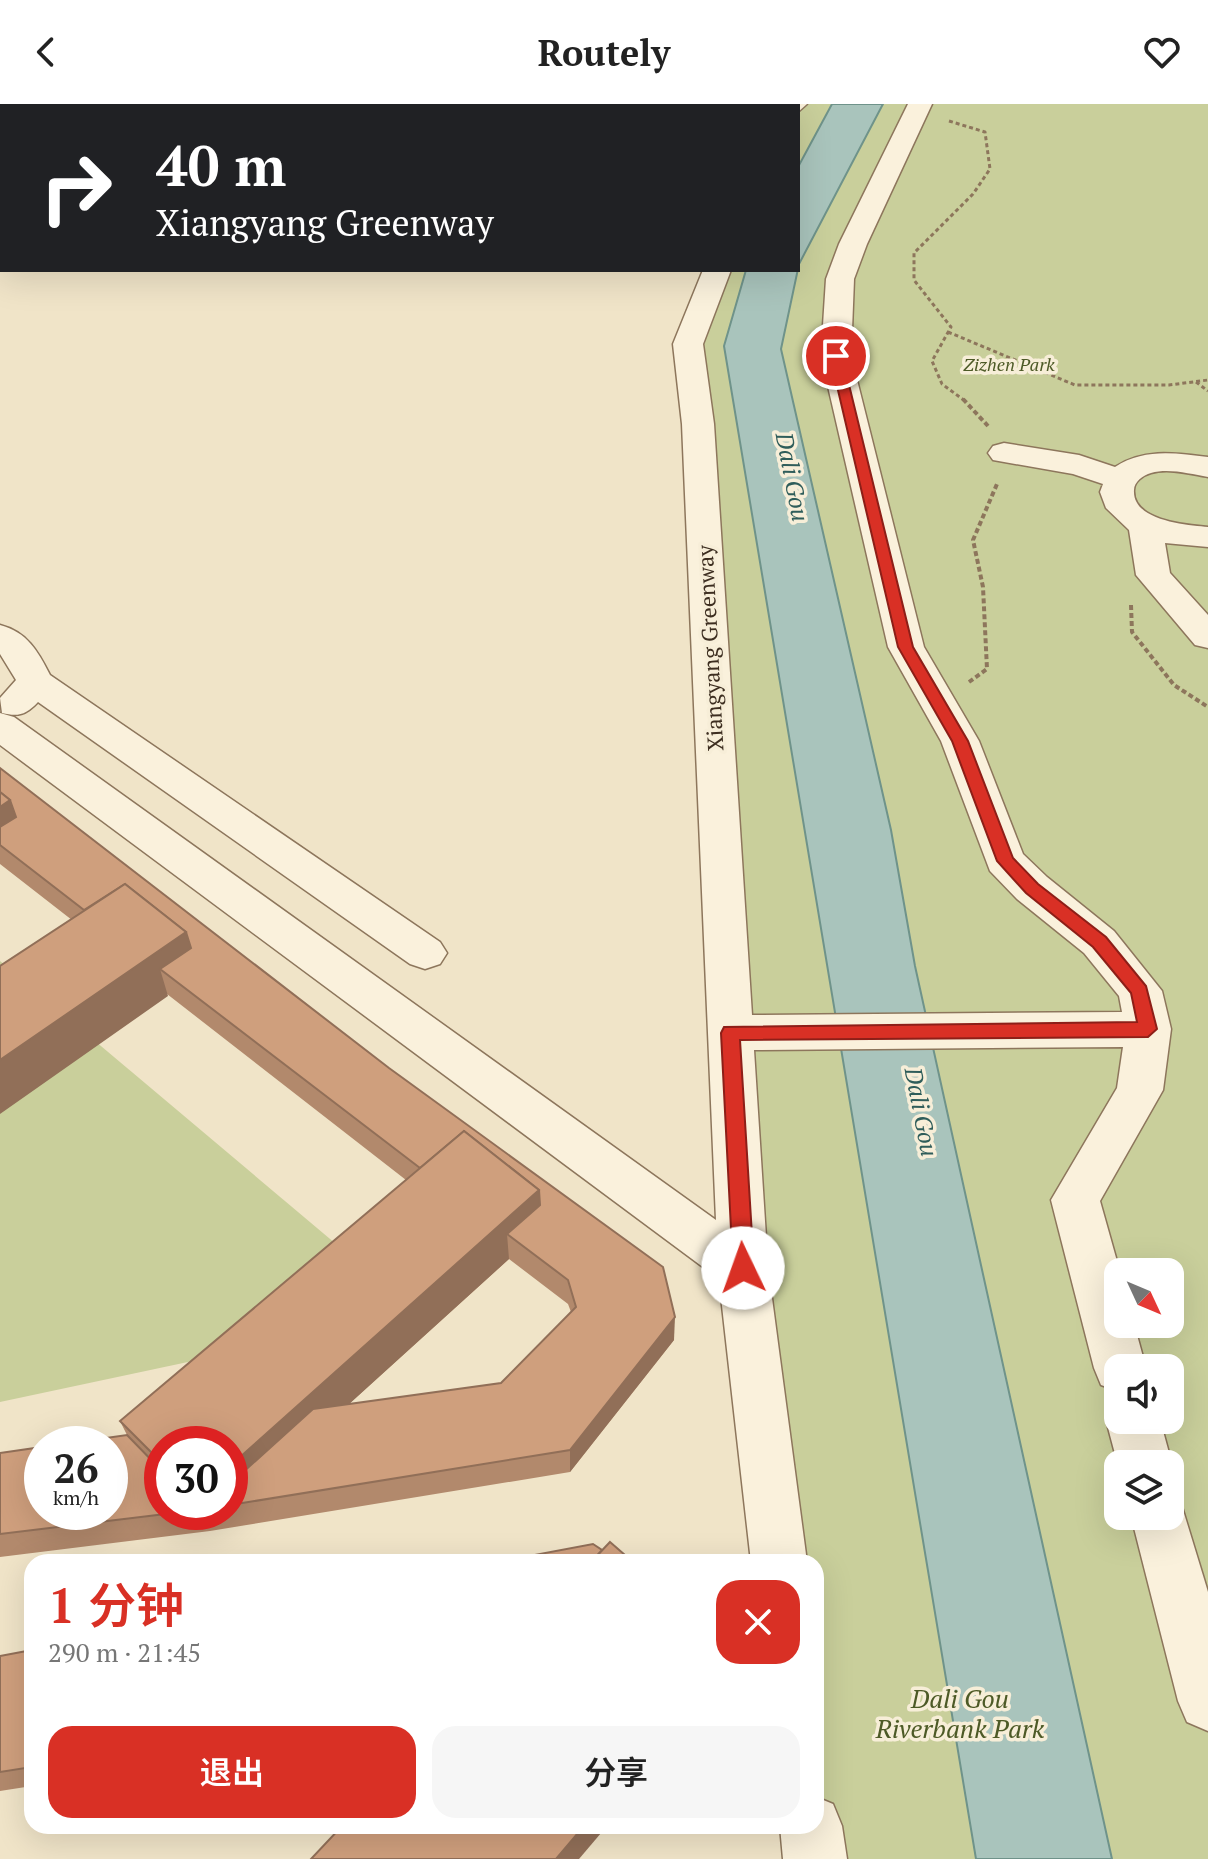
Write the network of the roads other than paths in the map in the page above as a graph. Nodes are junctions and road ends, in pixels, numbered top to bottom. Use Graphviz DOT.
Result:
graph roads {
  1 [pos="919,108"];
  2 [pos="716,272"];
  3 [pos="1004,453"];
  4 [pos="1202,463"];
  5 [pos="1119,479"];
  6 [pos="1145,526"];
  7 [pos="1208,537"];
  8 [pos="0,636"];
  9 [pos="1208,637"];
  10 [pos="35,682"];
  11 [pos="0,723"];
  12 [pos="425,953"];
  13 [pos="1148,1029"];
  14 [pos="745,1032"];
  15 [pos="743,1268"];
  16 [pos="1116,1354"];
  17 [pos="1163,1530"];
  18 [pos="778,1554"];
  19 [pos="1208,1701"];
  20 [pos="812,1834"];
  21 [pos="815,1859"];
  1 -- 13 [label="street"];
  2 -- 14 [label="street, Xiangyang Greenway"];
  3 -- 5 [label="street"];
  4 -- 5 [label="street"];
  5 -- 6 [label="street"];
  6 -- 7 [label="street"];
  6 -- 9 [label="street"];
  8 -- 10 [label="street"];
  10 -- 11 [label="street"];
  10 -- 12 [label="street"];
  11 -- 15 [label="street"];
  13 -- 14 [label="street"];
  13 -- 16 [label="street"];
  14 -- 15 [label="street, Xiangyang Greenway"];
  15 -- 18 [label="street, Xiangyang Greenway"];
  17 -- 19 [label="street"];
  20 -- 21 [label="street"];
}
